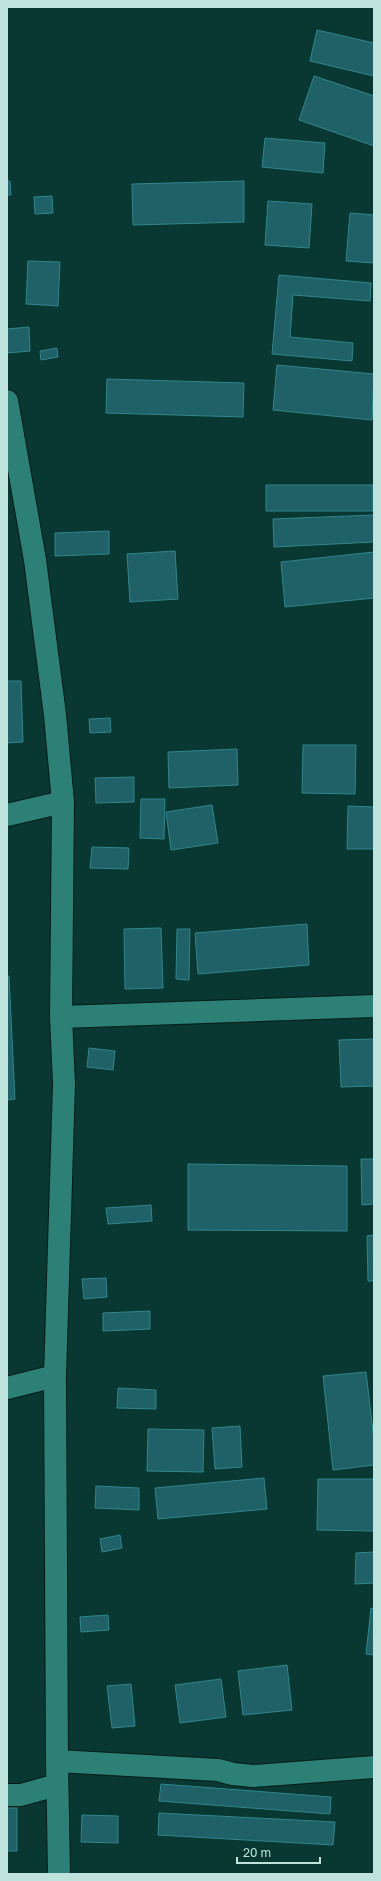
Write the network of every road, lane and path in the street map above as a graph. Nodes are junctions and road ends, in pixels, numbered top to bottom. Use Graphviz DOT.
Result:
graph roads {
  1 [pos="7,401"];
  2 [pos="63,802"];
  3 [pos="7,816"];
  4 [pos="374,1006"];
  5 [pos="61,1017"];
  6 [pos="55,1376"];
  7 [pos="7,1388"];
  8 [pos="57,1761"];
  9 [pos="374,1767"];
  10 [pos="58,1785"];
  11 [pos="7,1795"];
  12 [pos="59,1874"];
  1 -- 2 [label="street"];
  2 -- 3 [label="street"];
  2 -- 5 [label="street"];
  4 -- 5 [label="street"];
  5 -- 6 [label="street"];
  6 -- 7 [label="street"];
  6 -- 8 [label="street"];
  8 -- 9 [label="street"];
  8 -- 10 [label="street"];
  10 -- 11 [label="street"];
  10 -- 12 [label="street"];
}
